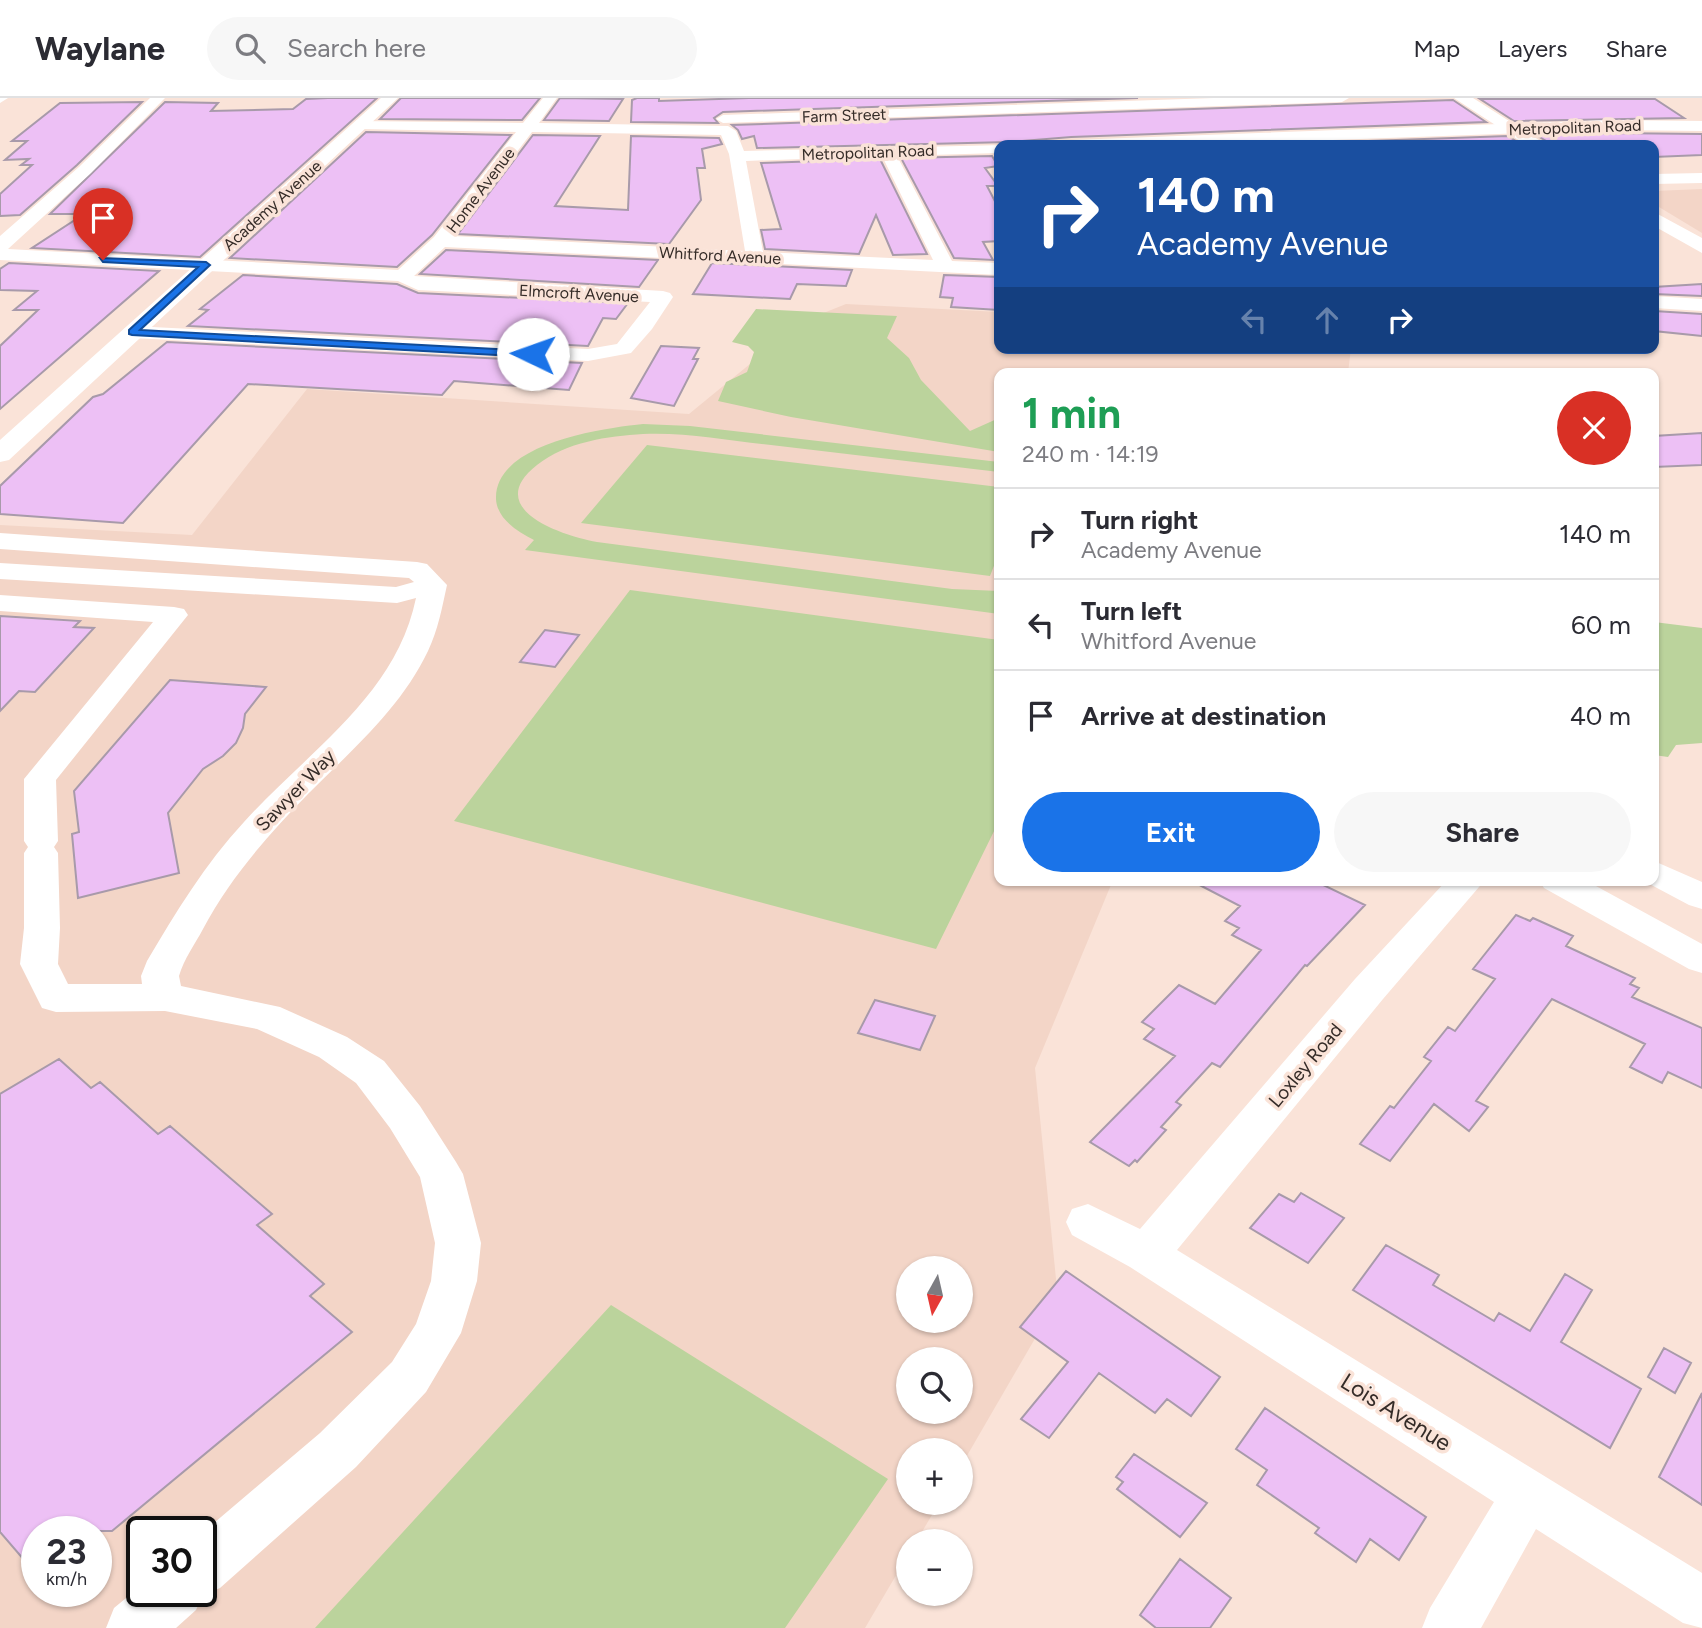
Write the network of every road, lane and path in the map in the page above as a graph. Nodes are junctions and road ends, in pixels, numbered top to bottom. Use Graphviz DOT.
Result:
graph roads {
  1 [pos="158,98"];
  2 [pos="390,98"];
  3 [pos="550,98"];
  4 [pos="718,98"];
  5 [pos="862,98"];
  6 [pos="1342,98"];
  7 [pos="1462,98"];
  8 [pos="1302,99"];
  9 [pos="1149,101"];
  10 [pos="1009,104"];
  11 [pos="1615,111"];
  12 [pos="870,114"];
  13 [pos="362,124"];
  14 [pos="725,125"];
  15 [pos="1637,125"];
  16 [pos="528,126"];
  17 [pos="1702,126"];
  18 [pos="1512,129"];
  19 [pos="1347,135"];
  20 [pos="1189,140"];
  21 [pos="1250,140"];
  22 [pos="1354,140"];
  23 [pos="1530,140"];
  24 [pos="994,148"];
  25 [pos="887,151"];
  26 [pos="738,156"];
  27 [pos="1702,178"];
  28 [pos="1659,179"];
  29 [pos="1659,221"];
  30 [pos="440,241"];
  31 [pos="0,246"];
  32 [pos="1702,247"];
  33 [pos="0,254"];
  34 [pos="755,257"];
  35 [pos="206,265"];
  36 [pos="946,267"];
  37 [pos="994,270"];
  38 [pos="403,276"];
  39 [pos="1659,303"];
  40 [pos="1702,305"];
  41 [pos="132,332"];
  42 [pos="0,454"];
  43 [pos="0,541"];
  44 [pos="0,571"];
  45 [pos="433,585"];
  46 [pos="0,603"];
  47 [pos="1659,875"];
  48 [pos="1462,886"];
  49 [pos="1568,886"];
  50 [pos="1702,897"];
  51 [pos="1702,960"];
  52 [pos="165,997"];
  53 [pos="1088,1222"];
  54 [pos="1146,1254"];
  55 [pos="1527,1495"];
  56 [pos="217,1555"];
  57 [pos="1702,1604"];
  58 [pos="158,1607"];
  59 [pos="134,1628"];
  60 [pos="1450,1628"];
  1 -- 31 [label="street"];
  2 -- 13 [label="street, Academy Avenue"];
  3 -- 16 [label="street, Home Avenue"];
  4 -- 14 [label="street"];
  5 -- 12 [label="street"];
  6 -- 8 [label="street, Farm Street"];
  7 -- 18 [label="street"];
  8 -- 9 [label="street, Farm Street"];
  9 -- 10 [label="street, Farm Street"];
  9 -- 20 [label="street"];
  10 -- 12 [label="street, Farm Street"];
  11 -- 15 [label="street"];
  12 -- 14 [label="street, Farm Street"];
  13 -- 16 [label="street, Farm Street"];
  13 -- 35 [label="street, Academy Avenue"];
  14 -- 16 [label="street, Farm Street"];
  14 -- 26 [label="street"];
  15 -- 17 [label="street, Metropolitan Road"];
  15 -- 18 [label="street, Metropolitan Road"];
  16 -- 30 [label="street, Home Avenue"];
  18 -- 19 [label="street, Metropolitan Road"];
  18 -- 23 [label="street"];
  19 -- 21 [label="street, Metropolitan Road"];
  19 -- 22 [label="street"];
  24 -- 25 [label="street, Metropolitan Road"];
  25 -- 26 [label="street, Metropolitan Road"];
  25 -- 36 [label="street"];
  26 -- 34 [label="street"];
  27 -- 28 [label="street"];
  29 -- 32 [label="street"];
  30 -- 34 [label="street, Whitford Avenue"];
  30 -- 38 [label="street, Home Avenue"];
  33 -- 35 [label="street"];
  34 -- 36 [label="street, Whitford Avenue"];
  35 -- 38 [label="street"];
  35 -- 41 [label="street, Academy Avenue"];
  36 -- 37 [label="street, Whitford Avenue"];
  38 -- 41 [label="street, Elmcroft Avenue"];
  39 -- 40 [label="street"];
  41 -- 42 [label="street, Academy Avenue"];
  43 -- 45 [label="street"];
  44 -- 45 [label="street"];
  45 -- 52 [label="street, Sawyer Way"];
  46 -- 52 [label="street"];
  47 -- 50 [label="street"];
  48 -- 54 [label="street, Loxley Road"];
  49 -- 51 [label="street"];
  52 -- 56 [label="street"];
  53 -- 54 [label="street, Lois Avenue"];
  54 -- 55 [label="street, Lois Avenue"];
  55 -- 57 [label="street, Lois Avenue"];
  55 -- 60 [label="street"];
  58 -- 59 [label="street"];
}
